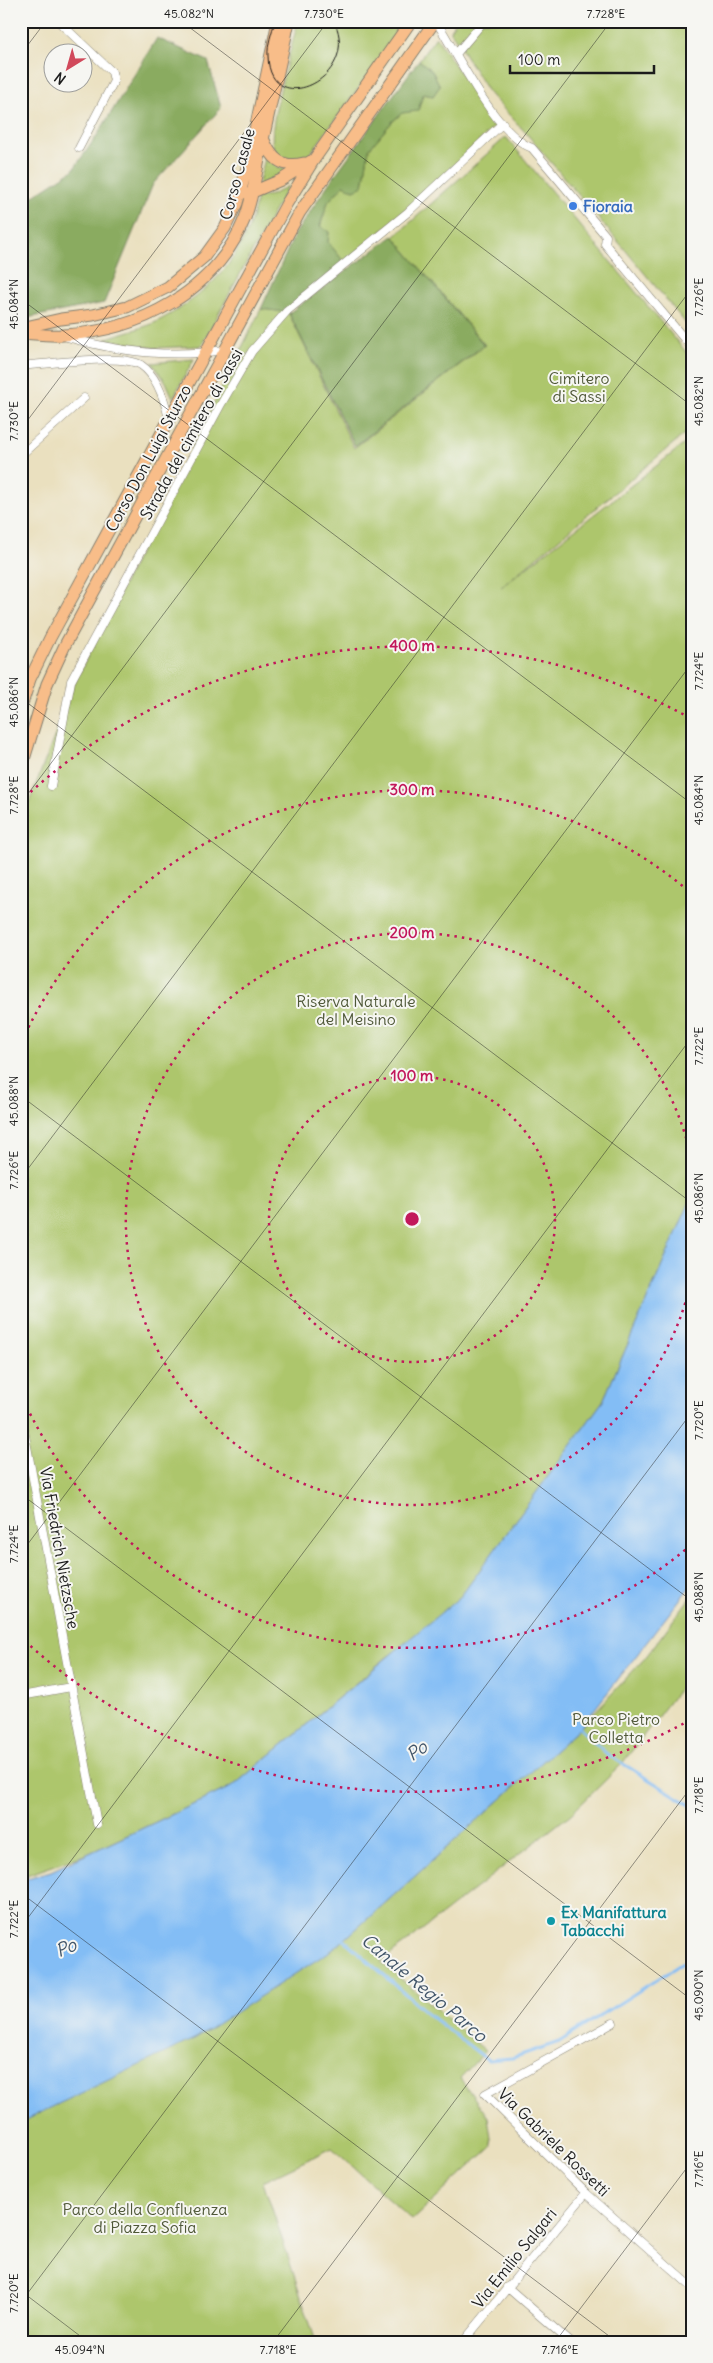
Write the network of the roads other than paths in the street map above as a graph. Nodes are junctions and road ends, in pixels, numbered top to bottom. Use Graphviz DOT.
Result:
graph roads {
  1 [pos="58,21"];
  2 [pos="278,21"];
  3 [pos="289,21"];
  4 [pos="411,21"];
  5 [pos="436,21"];
  6 [pos="484,21"];
  7 [pos="456,54"];
  8 [pos="503,123"];
  9 [pos="263,138"];
  10 [pos="79,148"];
  11 [pos="313,160"];
  12 [pos="252,191"];
  13 [pos="237,202"];
  14 [pos="21,328"];
  15 [pos="21,333"];
  16 [pos="62,336"];
  17 [pos="692,348"];
  18 [pos="224,350"];
  19 [pos="124,351"];
  20 [pos="205,353"];
  21 [pos="110,360"];
  22 [pos="134,362"];
  23 [pos="21,366"];
  24 [pos="84,398"];
  25 [pos="169,419"];
  26 [pos="21,455"];
  27 [pos="21,707"];
  28 [pos="21,769"];
  29 [pos="50,786"];
  30 [pos="21,1372"];
  31 [pos="21,1387"];
  32 [pos="21,1414"];
  33 [pos="71,1687"];
  34 [pos="21,1696"];
  35 [pos="97,1824"];
  36 [pos="613,2023"];
  37 [pos="586,2193"];
  38 [pos="507,2287"];
  39 [pos="692,2287"];
  40 [pos="463,2342"];
  41 [pos="570,2342"];
  1 -- 10 [label="street"];
  2 -- 13 [label="main road, Corso Casale"];
  3 -- 9 [label="main road, Corso Casale"];
  4 -- 11 [label="main road, Corso Don Luigi Sturzo"];
  5 -- 7 [label="street"];
  5 -- 18 [label="main road, Corso Don Luigi Sturzo"];
  6 -- 7 [label="street"];
  7 -- 8 [label="street"];
  8 -- 17 [label="street"];
  8 -- 29 [label="street, Strada del cimitero di Sassi"];
  9 -- 11 [label="main road"];
  9 -- 12 [label="main road, Corso Casale"];
  11 -- 12 [label="main road"];
  11 -- 20 [label="main road, Corso Don Luigi Sturzo"];
  12 -- 13 [label="main road"];
  12 -- 16 [label="main road, Corso Casale"];
  13 -- 14 [label="main road, Corso Casale"];
  15 -- 16 [label="main road, Corso Casale"];
  16 -- 19 [label="street"];
  18 -- 20 [label="street"];
  18 -- 28 [label="main road, Corso Don Luigi Sturzo"];
  19 -- 20 [label="street"];
  19 -- 21 [label="street"];
  19 -- 22 [label="street"];
  20 -- 25 [label="main road, Corso Don Luigi Sturzo"];
  21 -- 22 [label="street"];
  21 -- 23 [label="street"];
  22 -- 25 [label="street"];
  24 -- 26 [label="street"];
  25 -- 27 [label="main road, Corso Don Luigi Sturzo"];
  30 -- 31 [label="street"];
  32 -- 33 [label="street, Via Friedrich Nietzsche"];
  33 -- 34 [label="street"];
  33 -- 35 [label="street, Via Friedrich Nietzsche"];
  36 -- 37 [label="street, Via Gabriele Rossetti"];
  37 -- 38 [label="street, Via Emilio Salgari"];
  37 -- 39 [label="street, Via Gabriele Rossetti"];
  38 -- 40 [label="street, Via Emilio Salgari"];
  38 -- 41 [label="street"];
}
